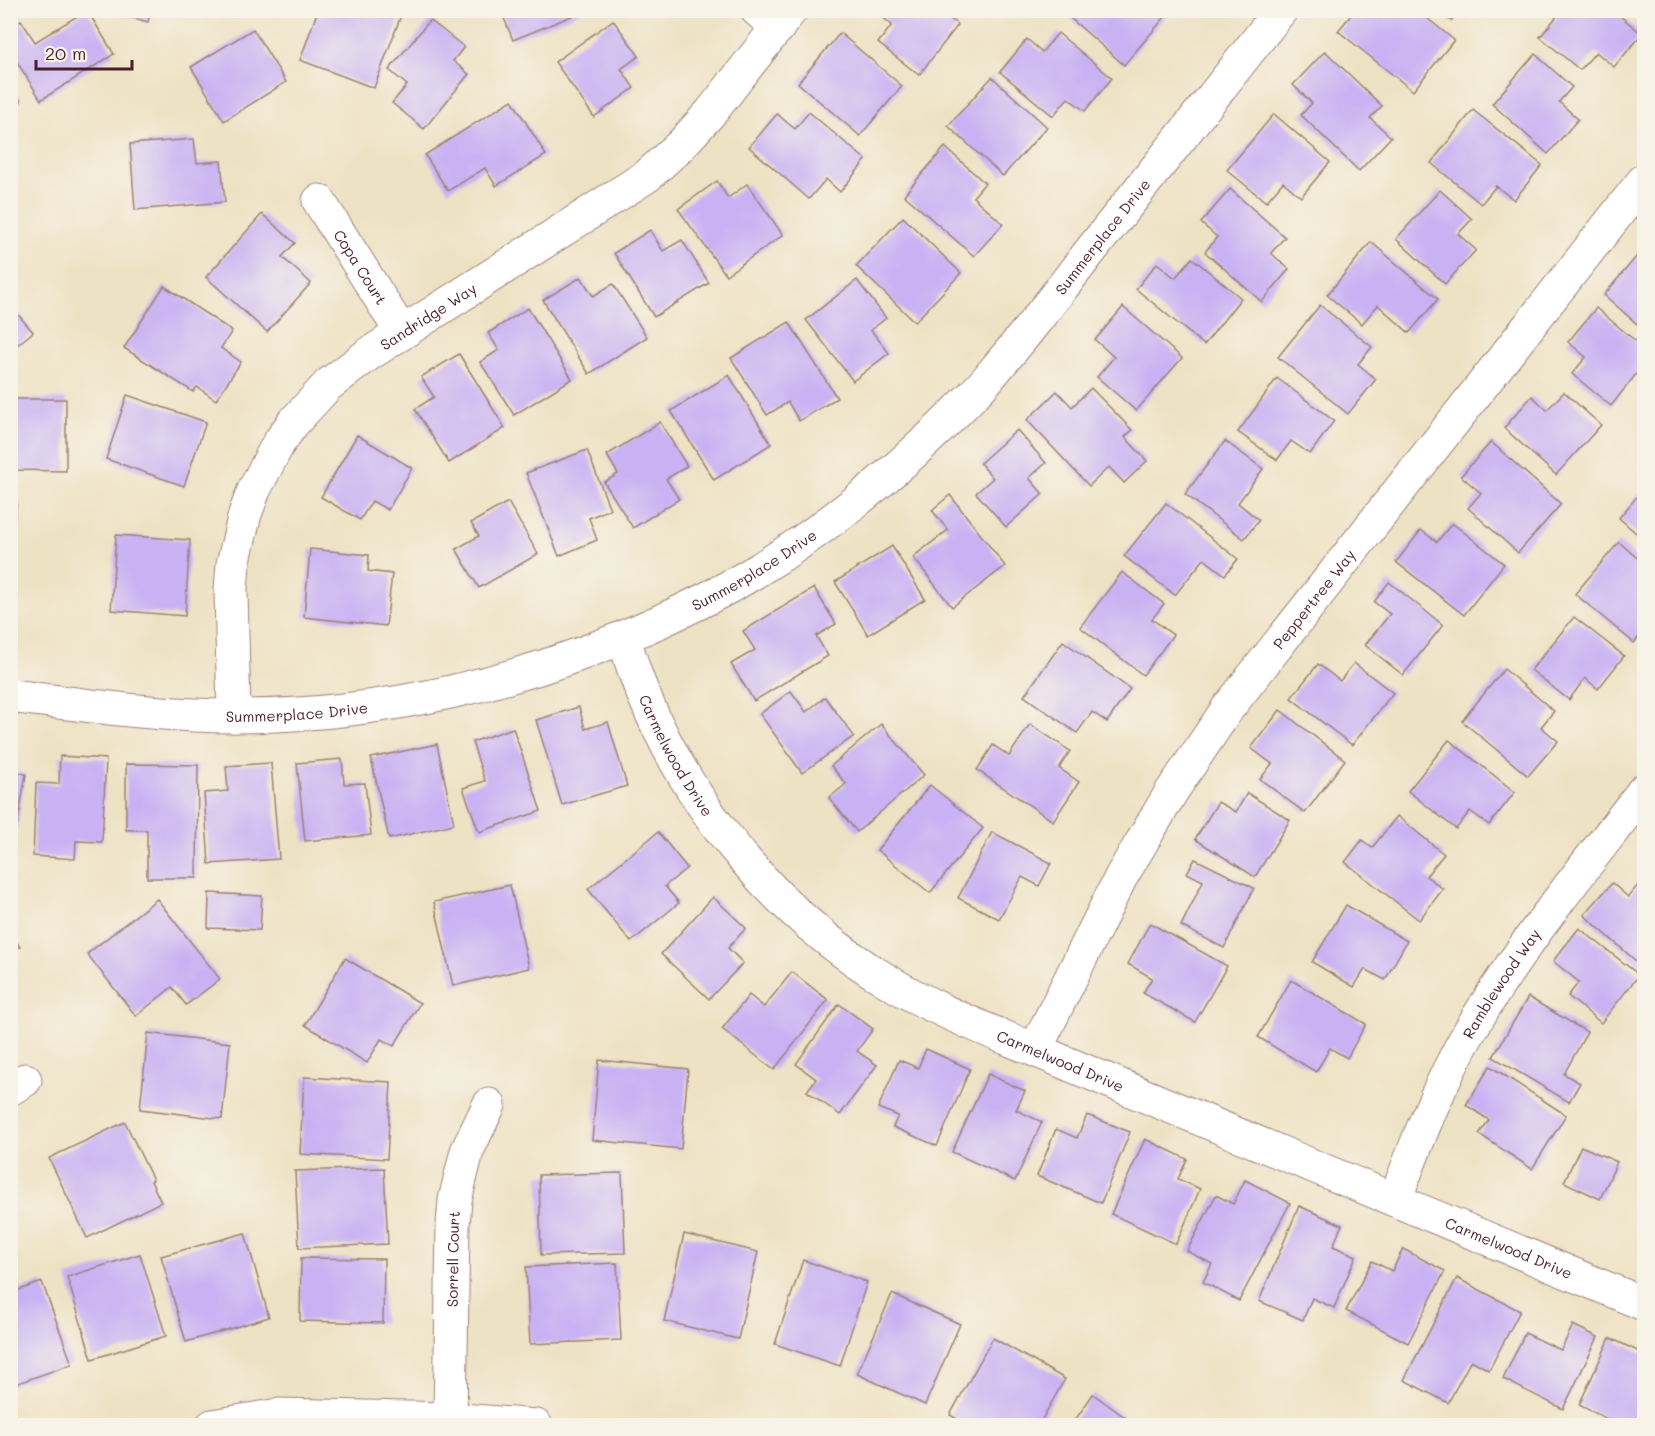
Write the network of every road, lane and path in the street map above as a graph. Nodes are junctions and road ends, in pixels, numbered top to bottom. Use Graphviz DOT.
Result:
graph roads {
  1 [pos="1281,10"];
  2 [pos="775,16"];
  3 [pos="1644,180"];
  4 [pos="319,201"];
  5 [pos="402,333"];
  6 [pos="624,638"];
  7 [pos="10,696"];
  8 [pos="234,716"];
  9 [pos="1644,790"];
  10 [pos="1035,1050"];
  11 [pos="489,1105"];
  12 [pos="1395,1200"];
  13 [pos="1644,1304"];
  14 [pos="450,1419"];
  15 [pos="212,1425"];
  16 [pos="536,1425"];
  1 -- 6 [label="street, Summerplace Drive"];
  2 -- 5 [label="street, Sandridge Way"];
  3 -- 10 [label="street, Peppertree Way"];
  4 -- 5 [label="street, Copa Court"];
  5 -- 8 [label="street, Sandridge Way"];
  6 -- 8 [label="street, Summerplace Drive"];
  6 -- 10 [label="street, Carmelwood Drive"];
  7 -- 8 [label="street, Summerplace Drive"];
  9 -- 12 [label="street, Ramblewood Way"];
  10 -- 12 [label="street, Carmelwood Drive"];
  11 -- 14 [label="street, Sorrell Court"];
  12 -- 13 [label="street, Carmelwood Drive"];
  14 -- 15 [label="street"];
  14 -- 16 [label="street"];
}
